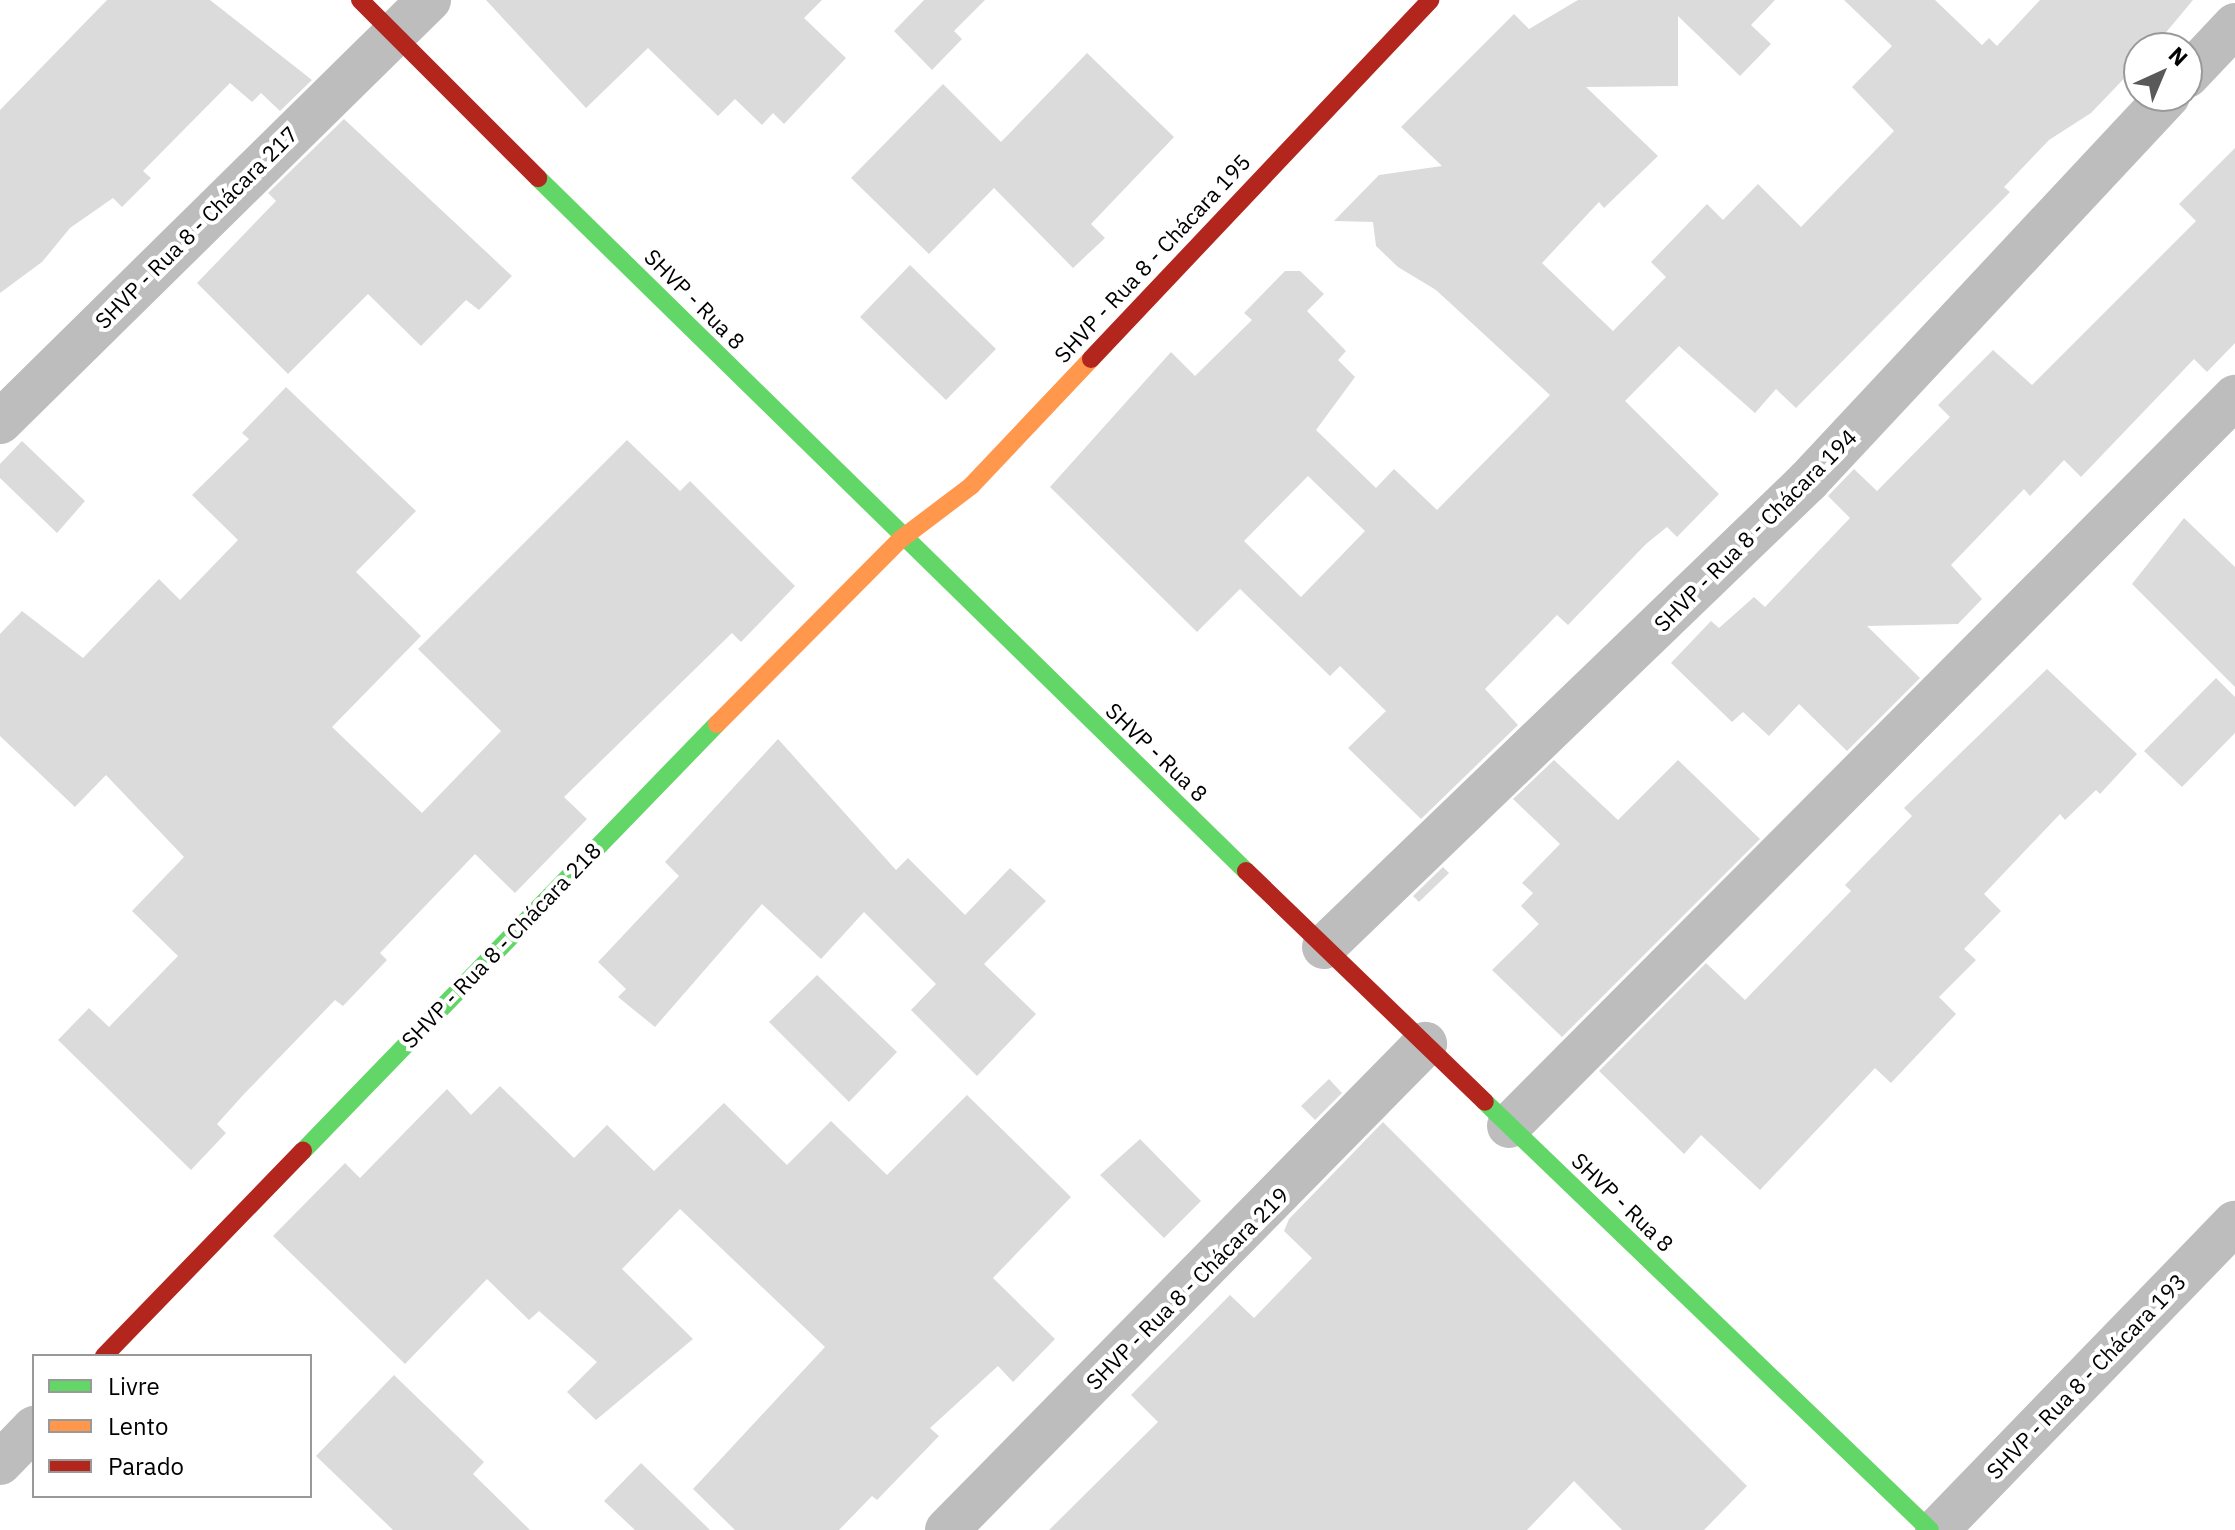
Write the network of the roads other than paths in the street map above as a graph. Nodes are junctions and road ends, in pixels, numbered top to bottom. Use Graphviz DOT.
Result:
graph roads {
  1 [pos="360,0"];
  2 [pos="429,0"];
  3 [pos="1431,0"];
  4 [pos="2235,25"];
  5 [pos="394,33"];
  6 [pos="2203,59"];
  7 [pos="2153,112"];
  8 [pos="2235,397"];
  9 [pos="0,422"];
  10 [pos="901,539"];
  11 [pos="1324,947"];
  12 [pos="1425,1044"];
  13 [pos="1509,1126"];
  14 [pos="2235,1223"];
  15 [pos="106,1354"];
  16 [pos="32,1430"];
  17 [pos="0,1463"];
  18 [pos="947,1530"];
  19 [pos="1930,1530"];
  20 [pos="1937,1530"];
  1 -- 5 [label="street, SHVP - Rua 8"];
  2 -- 5 [label="street, SHVP - Rua 8 - Chácara 217"];
  3 -- 10 [label="street, SHVP - Rua 8 - Chácara 195"];
  4 -- 6 [label="street"];
  5 -- 9 [label="street, SHVP - Rua 8 - Chácara 217"];
  5 -- 10 [label="street, SHVP - Rua 8"];
  7 -- 11 [label="street, SHVP - Rua 8 - Chácara 194"];
  8 -- 13 [label="street"];
  10 -- 11 [label="street, SHVP - Rua 8"];
  10 -- 15 [label="street, SHVP - Rua 8 - Chácara 218"];
  11 -- 12 [label="street, SHVP - Rua 8"];
  12 -- 13 [label="street, SHVP - Rua 8"];
  12 -- 18 [label="street, SHVP - Rua 8 - Chácara 219"];
  13 -- 19 [label="street, SHVP - Rua 8"];
  14 -- 20 [label="street, SHVP - Rua 8 - Chácara 193"];
  16 -- 17 [label="street"];
}
